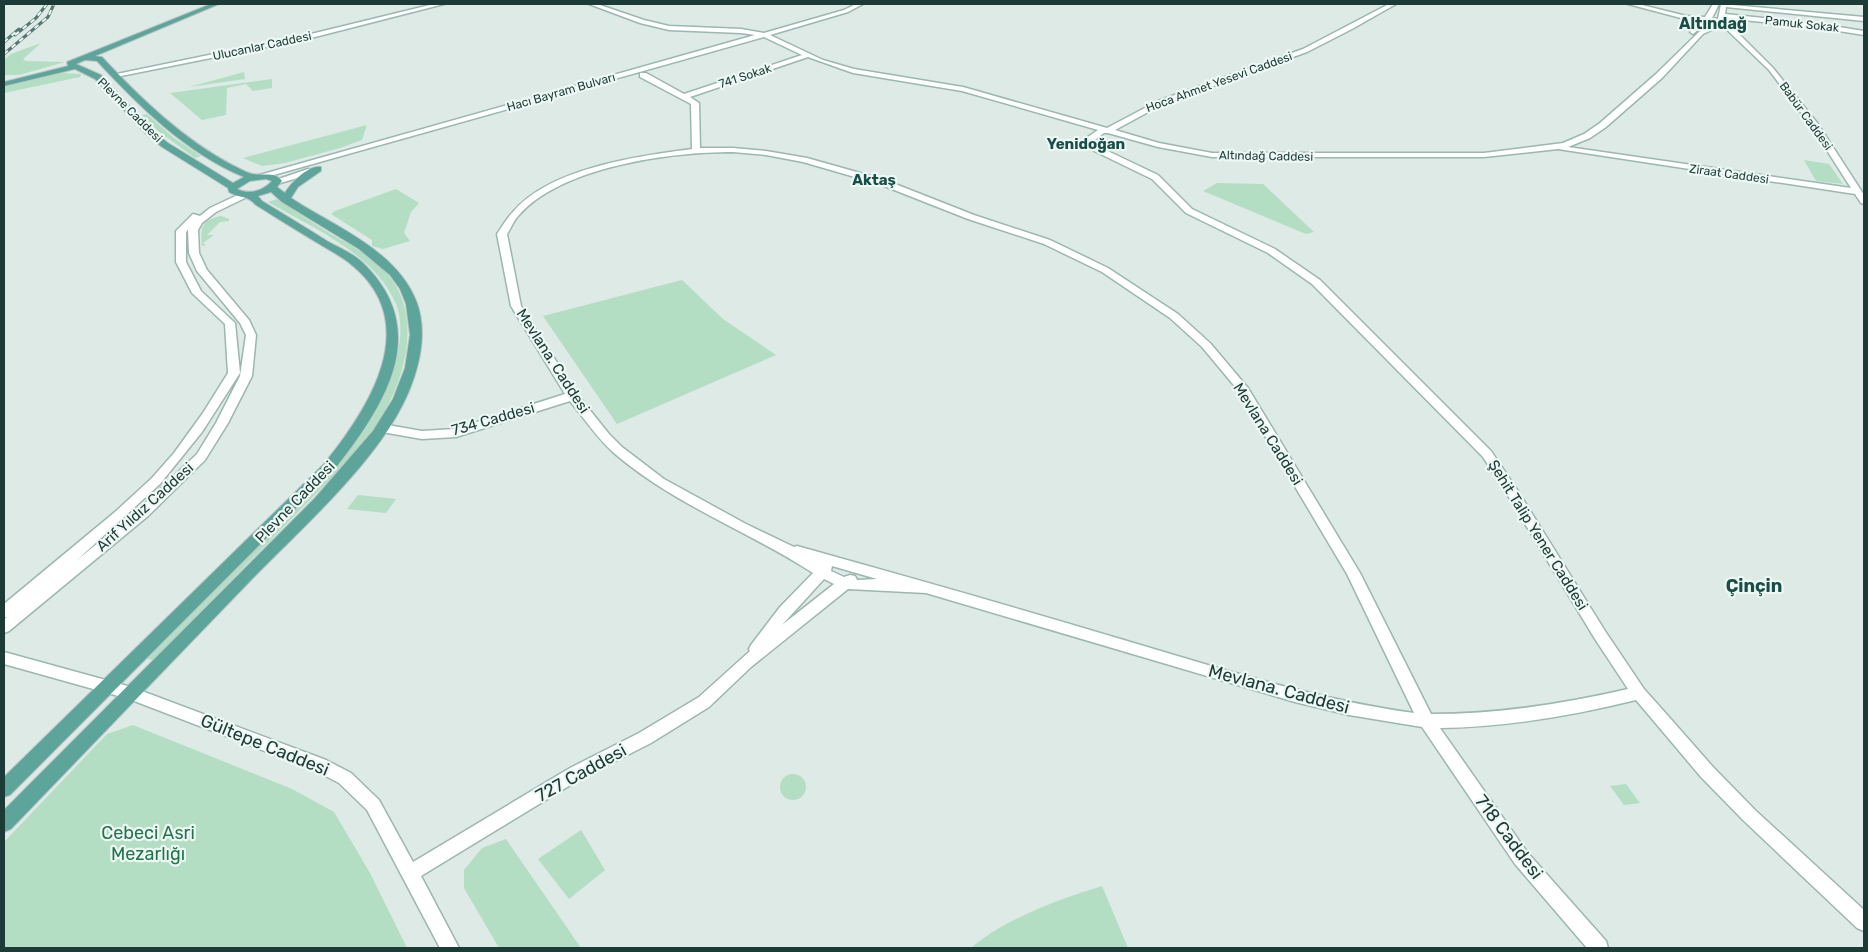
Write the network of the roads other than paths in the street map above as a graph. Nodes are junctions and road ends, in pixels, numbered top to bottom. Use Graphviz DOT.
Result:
graph roads {
  1 [pos="216,4"];
  2 [pos="222,4"];
  3 [pos="435,4"];
  4 [pos="441,4"];
  5 [pos="592,4"];
  6 [pos="608,4"];
  7 [pos="1394,4"];
  8 [pos="1631,4"];
  9 [pos="1721,4"];
  10 [pos="863,6"];
  11 [pos="406,13"];
  12 [pos="1840,16"];
  13 [pos="1864,19"];
  14 [pos="1705,21"];
  15 [pos="1719,21"];
  16 [pos="1851,30"];
  17 [pos="1864,33"];
  18 [pos="773,35"];
  19 [pos="808,55"];
  20 [pos="84,58"];
  21 [pos="99,59"];
  22 [pos="75,65"];
  23 [pos="116,75"];
  24 [pos="643,75"];
  25 [pos="4,83"];
  26 [pos="683,97"];
  27 [pos="1105,129"];
  28 [pos="1568,142"];
  29 [pos="1557,147"];
  30 [pos="699,151"];
  31 [pos="1600,154"];
  32 [pos="318,169"];
  33 [pos="257,177"];
  34 [pos="274,184"];
  35 [pos="240,192"];
  36 [pos="1858,192"];
  37 [pos="285,200"];
  38 [pos="1864,201"];
  39 [pos="572,396"];
  40 [pos="382,428"];
  41 [pos="785,548"];
  42 [pos="831,561"];
  43 [pos="864,569"];
  44 [pos="823,573"];
  45 [pos="846,584"];
  46 [pos="927,588"];
  47 [pos="4,612"];
  48 [pos="4,627"];
  49 [pos="4,658"];
  50 [pos="746,663"];
  51 [pos="107,688"];
  52 [pos="131,693"];
  53 [pos="1639,693"];
  54 [pos="1426,721"];
  55 [pos="4,790"];
  56 [pos="4,823"];
  57 [pos="409,874"];
  58 [pos="1864,922"];
  59 [pos="450,948"];
  60 [pos="1599,948"];
  1 -- 20 [label="main road"];
  2 -- 21 [label="main road"];
  3 -- 11 [label="main road, Ulucanlar Caddesi"];
  4 -- 11 [label="main road, Ulucanlar Caddesi"];
  5 -- 18 [label="main road"];
  6 -- 18 [label="main road"];
  7 -- 27 [label="main road, Hoca Ahmet Yesevi Caddesi"];
  8 -- 14 [label="main road, Babür Caddesi"];
  9 -- 12 [label="main road"];
  9 -- 14 [label="main road, Altındağ Caddesi"];
  9 -- 15 [label="main road"];
  10 -- 18 [label="main road, Hacı Bayram Bulvarı"];
  11 -- 23 [label="main road, Ulucanlar Caddesi"];
  12 -- 13 [label="main road"];
  12 -- 16 [label="main road"];
  14 -- 15 [label="main road, Babür Caddesi"];
  14 -- 28 [label="main road, Altındağ Caddesi"];
  15 -- 16 [label="main road, Pamuk Sokak"];
  15 -- 28 [label="main road, Altındağ Caddesi"];
  15 -- 36 [label="main road, Babür Caddesi"];
  16 -- 17 [label="main road, Pamuk Sokak"];
  18 -- 19 [label="main road, Altındağ Caddesi"];
  18 -- 24 [label="main road, Hacı Bayram Bulvarı"];
  18 -- 27 [label="main road, Altındağ Caddesi"];
  18 -- 33 [label="main road, Hacı Bayram Bulvarı"];
  19 -- 26 [label="main road, 741 Sokak"];
  19 -- 27 [label="main road, Altındağ Caddesi"];
  20 -- 21 [label="main road"];
  20 -- 22 [label="main road"];
  21 -- 22 [label="main road"];
  21 -- 23 [label="main road, Plevne Caddesi"];
  22 -- 25 [label="main road"];
  22 -- 35 [label="main road, Plevne Caddesi"];
  23 -- 33 [label="main road, Plevne Caddesi"];
  24 -- 26 [label="main road"];
  24 -- 32 [label="main road, Hacı Bayram Bulvarı"];
  26 -- 30 [label="main road"];
  27 -- 28 [label="main road, Altındağ Caddesi"];
  27 -- 29 [label="main road, Altındağ Caddesi"];
  27 -- 53 [label="main road, Şehit Talip Yener Caddesi"];
  28 -- 29 [label="main road, Altındağ Caddesi"];
  28 -- 31 [label="main road, Ziraat Caddesi"];
  29 -- 31 [label="main road, Ziraat Caddesi"];
  30 -- 39 [label="main road, Mevlana. Caddesi"];
  30 -- 54 [label="main road, Mevlana Caddesi"];
  31 -- 36 [label="main road, Ziraat Caddesi"];
  32 -- 34 [label="main road, Hacı Bayram Bulvarı"];
  32 -- 37 [label="main road"];
  33 -- 34 [label="main road, Plevne Caddesi"];
  33 -- 35 [label="main road"];
  34 -- 35 [label="main road"];
  34 -- 37 [label="main road, Plevne Caddesi"];
  35 -- 47 [label="main road, Arif Yıldız Caddesi"];
  35 -- 48 [label="main road, Arif Yıldız Caddesi"];
  35 -- 51 [label="main road, Plevne Caddesi"];
  36 -- 38 [label="main road, Babür Caddesi"];
  37 -- 40 [label="main road, Plevne Caddesi"];
  39 -- 40 [label="main road, 734 Caddesi"];
  39 -- 41 [label="main road, Mevlana. Caddesi"];
  40 -- 52 [label="main road, Plevne Caddesi"];
  41 -- 42 [label="main road, Mevlana. Caddesi"];
  41 -- 44 [label="main road, Mevlana. Caddesi"];
  42 -- 43 [label="main road, Mevlana. Caddesi"];
  42 -- 44 [label="main road, 727 Caddesi"];
  43 -- 45 [label="main road, 727 Caddesi"];
  43 -- 46 [label="main road, Mevlana. Caddesi"];
  44 -- 45 [label="main road, Mevlana. Caddesi"];
  44 -- 50 [label="main road, 727 Caddesi"];
  45 -- 46 [label="main road, Mevlana. Caddesi"];
  45 -- 50 [label="main road, 727 Caddesi"];
  46 -- 54 [label="main road, Mevlana. Caddesi"];
  49 -- 51 [label="main road, Gültepe Caddesi"];
  50 -- 57 [label="main road, 727 Caddesi"];
  51 -- 52 [label="main road, Gültepe Caddesi"];
  51 -- 55 [label="main road, Plevne Caddesi"];
  52 -- 56 [label="main road, Plevne Caddesi"];
  52 -- 57 [label="main road, Gültepe Caddesi"];
  53 -- 54 [label="main road, Mevlana. Caddesi"];
  53 -- 58 [label="main road, Şehit Talip Yener Caddesi"];
  54 -- 60 [label="main road, 718 Caddesi"];
  57 -- 59 [label="main road, Gültepe Caddesi"];
}
